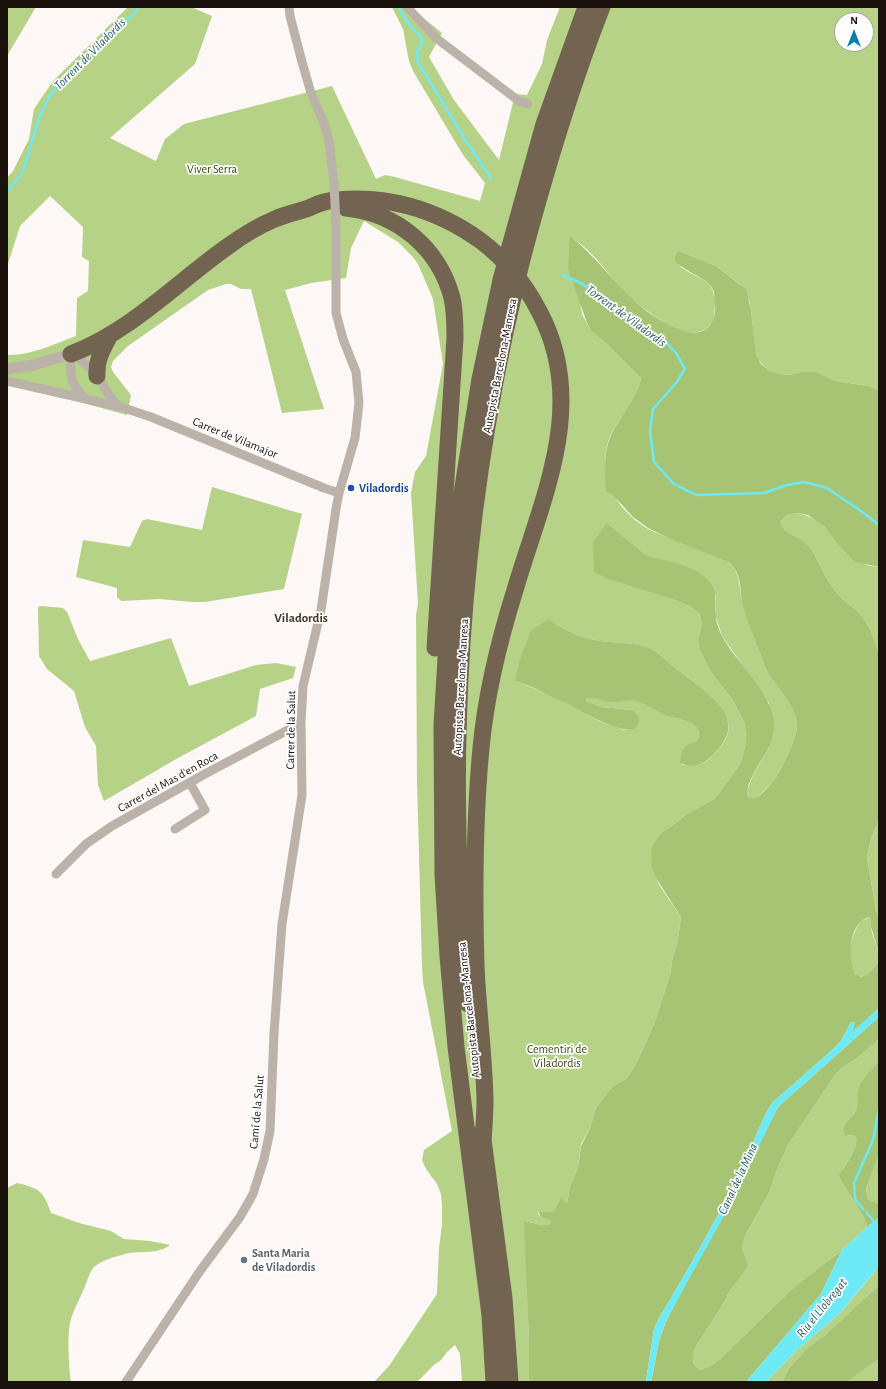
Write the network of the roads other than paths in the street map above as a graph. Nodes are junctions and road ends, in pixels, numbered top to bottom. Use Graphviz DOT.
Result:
graph roads {
  1 [pos="289,7"];
  2 [pos="407,7"];
  3 [pos="586,7"];
  4 [pos="602,7"];
  5 [pos="528,104"];
  6 [pos="310,207"];
  7 [pos="109,337"];
  8 [pos="71,354"];
  9 [pos="7,369"];
  10 [pos="97,376"];
  11 [pos="7,381"];
  12 [pos="87,399"];
  13 [pos="121,408"];
  14 [pos="339,493"];
  15 [pos="301,723"];
  16 [pos="190,783"];
  17 [pos="175,829"];
  18 [pos="56,874"];
  19 [pos="282,924"];
  20 [pos="456,1047"];
  21 [pos="483,1142"];
  22 [pos="126,1382"];
  23 [pos="494,1382"];
  24 [pos="510,1382"];
  1 -- 14 [label="street, Carrer de la Salut, bridge"];
  2 -- 5 [label="street"];
  3 -- 20 [label="highway, Autopista Barcelona-Manresa, bridge"];
  4 -- 21 [label="highway, Autopista Barcelona-Manresa, bridge"];
  6 -- 7 [label="highway"];
  6 -- 20 [label="highway"];
  6 -- 21 [label="highway"];
  7 -- 8 [label="highway"];
  7 -- 10 [label="highway"];
  8 -- 9 [label="street"];
  8 -- 10 [label="street"];
  8 -- 12 [label="street"];
  10 -- 13 [label="street"];
  11 -- 12 [label="street, Carrer de Vilamajor"];
  12 -- 13 [label="street, Carrer de Vilamajor"];
  13 -- 14 [label="street, Carrer de Vilamajor"];
  14 -- 15 [label="street, Carrer de la Salut"];
  15 -- 16 [label="street, Carrer del Mas d'en Roca"];
  15 -- 19 [label="street, Carrer de la Salut"];
  16 -- 17 [label="street"];
  16 -- 18 [label="street, Carrer del Mas d'en Roca"];
  19 -- 22 [label="street, Camí de la Salut"];
  20 -- 23 [label="highway, Autopista Barcelona-Manresa"];
  21 -- 24 [label="highway, Autopista Barcelona-Manresa"];
}
